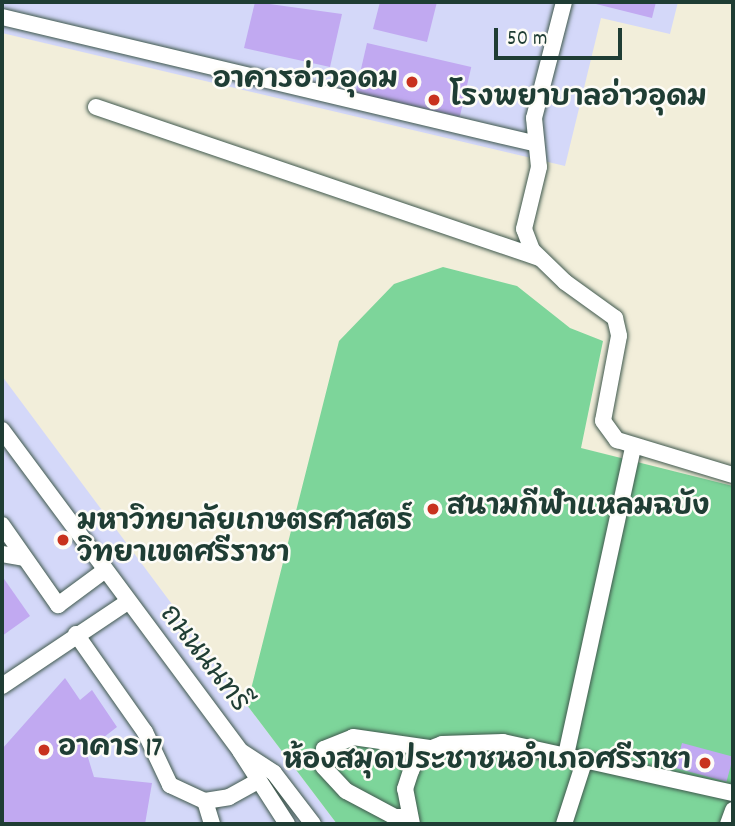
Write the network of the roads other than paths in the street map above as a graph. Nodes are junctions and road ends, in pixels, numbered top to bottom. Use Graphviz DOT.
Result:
graph roads {
  1 [pos="564,2"];
  2 [pos="2,18"];
  3 [pos="96,107"];
  4 [pos="533,143"];
  5 [pos="541,259"];
  6 [pos="2,430"];
  7 [pos="633,447"];
  8 [pos="733,475"];
  9 [pos="2,525"];
  10 [pos="2,554"];
  11 [pos="24,558"];
  12 [pos="104,571"];
  13 [pos="126,603"];
  14 [pos="76,634"];
  15 [pos="2,686"];
  16 [pos="431,748"];
  17 [pos="240,751"];
  18 [pos="566,755"];
  19 [pos="585,759"];
  20 [pos="256,782"];
  21 [pos="733,793"];
  22 [pos="205,801"];
  23 [pos="733,810"];
  24 [pos="411,821"];
  25 [pos="212,824"];
  26 [pos="286,824"];
  27 [pos="313,824"];
  28 [pos="564,824"];
  29 [pos="728,824"];
  1 -- 4 [label="street"];
  2 -- 4 [label="street"];
  3 -- 5 [label="street"];
  4 -- 5 [label="street"];
  5 -- 7 [label="street"];
  6 -- 12 [label="street, ถนนนนทรี"];
  7 -- 8 [label="street"];
  7 -- 18 [label="street"];
  9 -- 11 [label="street"];
  10 -- 11 [label="street"];
  11 -- 12 [label="street"];
  12 -- 13 [label="street, ถนนนนทรี"];
  13 -- 14 [label="street"];
  13 -- 17 [label="street, ถนนนนทรี"];
  14 -- 15 [label="street"];
  14 -- 22 [label="street"];
  16 -- 18 [label="street"];
  16 -- 24 [label="street"];
  16 -- 24 [label="street"];
  17 -- 20 [label="street, ถนนนนทรี"];
  17 -- 27 [label="street, ถนนนนทรี"];
  18 -- 19 [label="street"];
  19 -- 21 [label="street"];
  19 -- 28 [label="street"];
  20 -- 22 [label="street"];
  20 -- 26 [label="street, ถนนนนทรี"];
  22 -- 25 [label="street"];
  23 -- 29 [label="street"];
}
